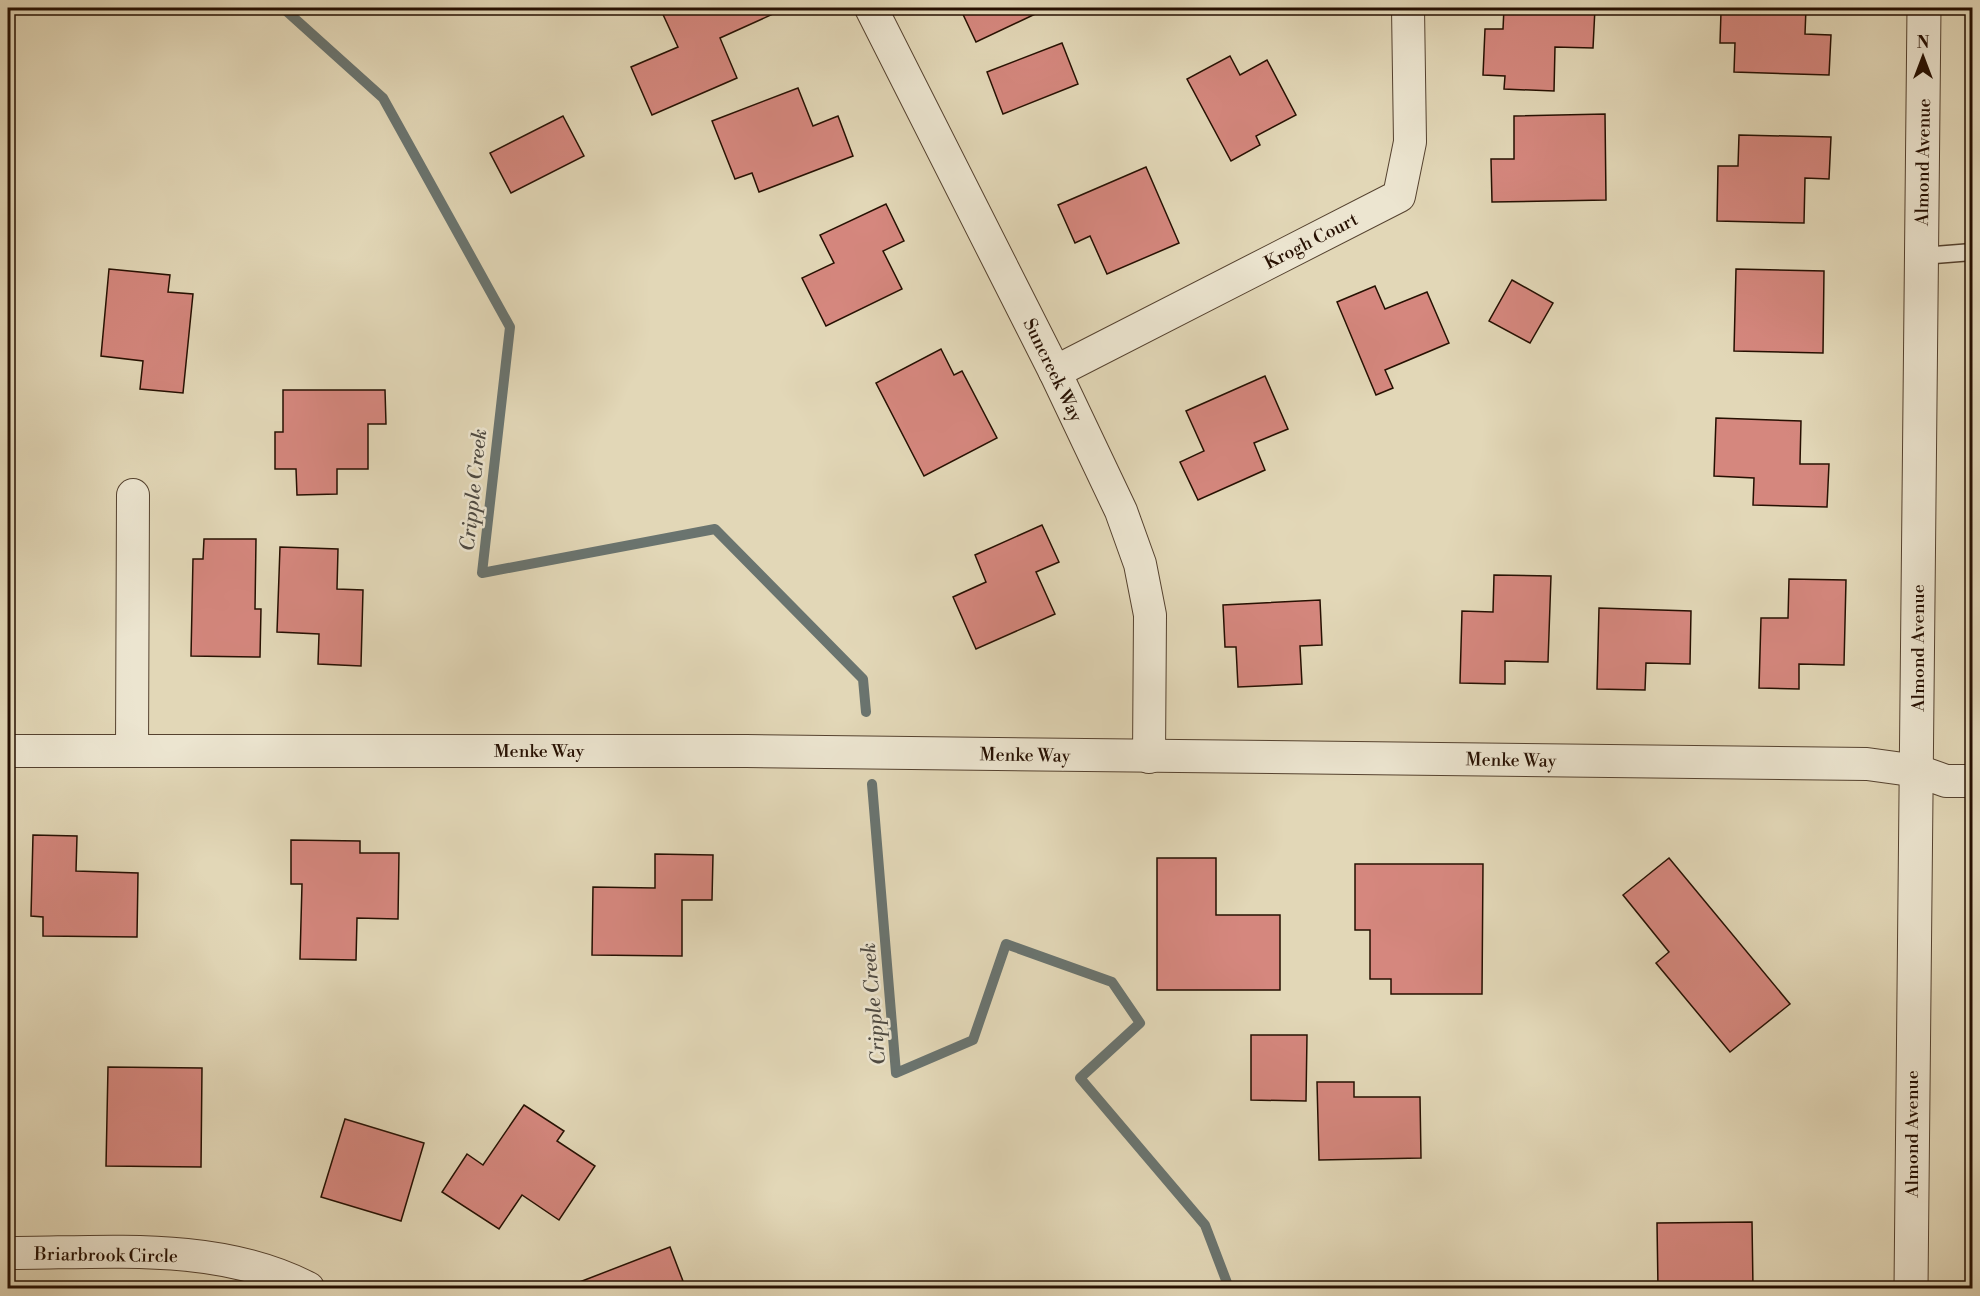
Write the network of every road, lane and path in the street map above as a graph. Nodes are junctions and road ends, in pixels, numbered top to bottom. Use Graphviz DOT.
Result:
graph roads {
  1 [pos="871,8"];
  2 [pos="1408,8"];
  3 [pos="1924,8"];
  4 [pos="1972,252"];
  5 [pos="1922,256"];
  6 [pos="1055,372"];
  7 [pos="133,495"];
  8 [pos="8,751"];
  9 [pos="132,751"];
  10 [pos="1149,757"];
  11 [pos="1918,771"];
  12 [pos="1972,781"];
  13 [pos="8,1253"];
  14 [pos="308,1288"];
  15 [pos="1911,1288"];
  1 -- 6 [label="street, Suncreek Way"];
  2 -- 6 [label="street, Krogh Court"];
  3 -- 5 [label="street, Almond Avenue"];
  4 -- 5 [label="lane"];
  5 -- 11 [label="street, Almond Avenue"];
  6 -- 10 [label="street, Suncreek Way"];
  7 -- 9 [label="street"];
  8 -- 9 [label="street, Menke Way"];
  9 -- 10 [label="street, Menke Way"];
  10 -- 11 [label="street, Menke Way"];
  11 -- 12 [label="street, Menke Way"];
  11 -- 15 [label="street, Almond Avenue"];
  13 -- 14 [label="street, Briarbrook Circle"];
}
